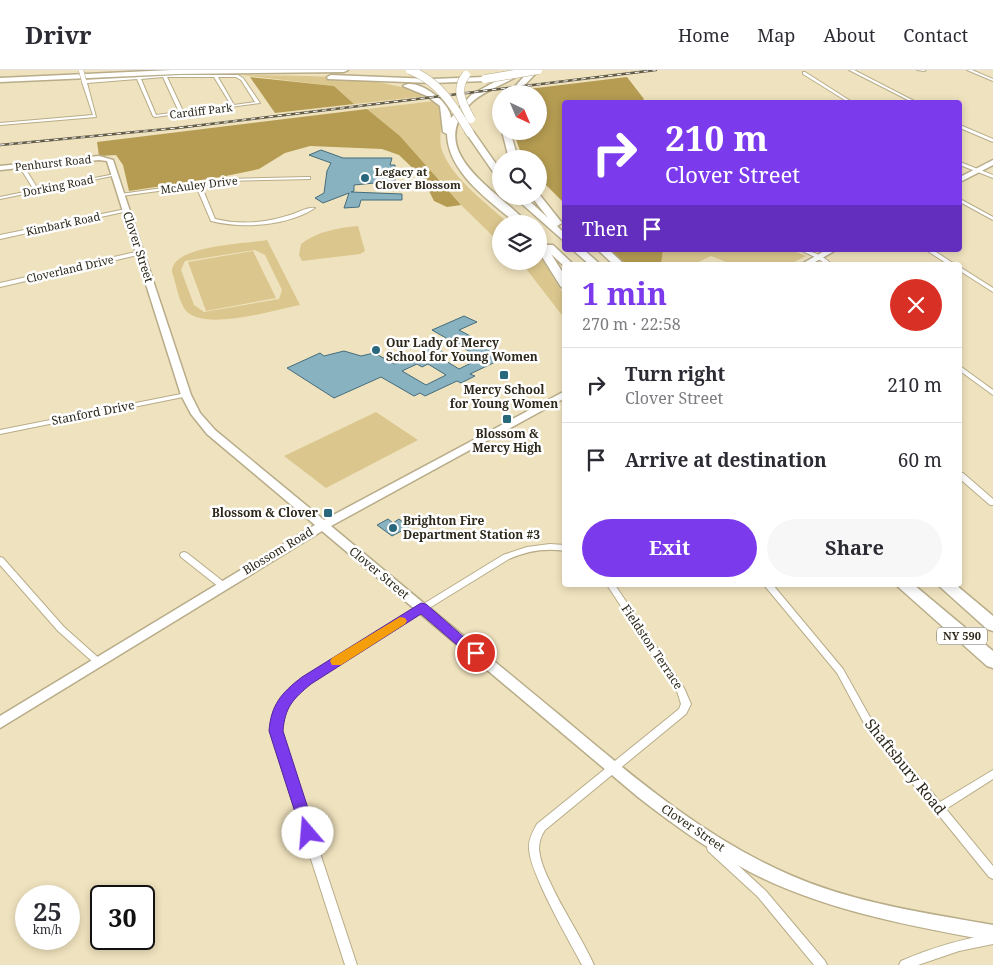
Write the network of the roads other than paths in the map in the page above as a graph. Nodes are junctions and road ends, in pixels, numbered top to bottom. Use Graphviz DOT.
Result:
graph roads {
  1 [pos="80,70"];
  2 [pos="141,70"];
  3 [pos="145,70"];
  4 [pos="344,70"];
  5 [pos="410,70"];
  6 [pos="522,70"];
  7 [pos="537,70"];
  8 [pos="851,70"];
  9 [pos="919,70"];
  10 [pos="924,70"];
  11 [pos="969,70"];
  12 [pos="131,71"];
  13 [pos="470,72"];
  14 [pos="804,73"];
  15 [pos="163,75"];
  16 [pos="216,76"];
  17 [pos="338,77"];
  18 [pos="0,78"];
  19 [pos="139,79"];
  20 [pos="993,79"];
  21 [pos="84,82"];
  22 [pos="519,85"];
  23 [pos="847,100"];
  24 [pos="910,100"];
  25 [pos="233,106"];
  26 [pos="182,113"];
  27 [pos="0,124"];
  28 [pos="962,127"];
  29 [pos="472,129"];
  30 [pos="993,141"];
  31 [pos="452,149"];
  32 [pos="106,158"];
  33 [pos="993,162"];
  34 [pos="492,163"];
  35 [pos="962,163"];
  36 [pos="21,166"];
  37 [pos="0,168"];
  38 [pos="976,171"];
  39 [pos="115,175"];
  40 [pos="993,177"];
  41 [pos="308,178"];
  42 [pos="962,179"];
  43 [pos="198,184"];
  44 [pos="36,190"];
  45 [pos="121,195"];
  46 [pos="0,198"];
  47 [pos="547,198"];
  48 [pos="962,201"];
  49 [pos="528,205"];
  50 [pos="543,205"];
  51 [pos="313,208"];
  52 [pos="126,210"];
  53 [pos="562,214"];
  54 [pos="513,215"];
  55 [pos="993,219"];
  56 [pos="562,228"];
  57 [pos="562,236"];
  58 [pos="0,237"];
  59 [pos="547,245"];
  60 [pos="582,252"];
  61 [pos="605,252"];
  62 [pos="808,252"];
  63 [pos="828,252"];
  64 [pos="932,252"];
  65 [pos="140,253"];
  66 [pos="547,257"];
  67 [pos="819,257"];
  68 [pos="566,262"];
  69 [pos="594,262"];
  70 [pos="617,262"];
  71 [pos="810,262"];
  72 [pos="826,262"];
  73 [pos="948,262"];
  74 [pos="962,271"];
  75 [pos="562,280"];
  76 [pos="0,285"];
  77 [pos="993,290"];
  78 [pos="962,369"];
  79 [pos="993,392"];
  80 [pos="186,394"];
  81 [pos="562,396"];
  82 [pos="0,432"];
  83 [pos="962,477"];
  84 [pos="993,503"];
  85 [pos="322,525"];
  86 [pos="562,548"];
  87 [pos="184,555"];
  88 [pos="0,560"];
  89 [pos="222,585"];
  90 [pos="612,587"];
  91 [pos="770,587"];
  92 [pos="905,587"];
  93 [pos="948,587"];
  94 [pos="421,608"];
  95 [pos="993,625"];
  96 [pos="993,661"];
  97 [pos="98,662"];
  98 [pos="0,723"];
  99 [pos="612,768"];
  100 [pos="993,774"];
  101 [pos="938,809"];
  102 [pos="691,829"];
  103 [pos="993,874"];
  104 [pos="993,932"];
  105 [pos="993,940"];
  106 [pos="351,965"];
  107 [pos="588,965"];
  108 [pos="821,965"];
  109 [pos="904,965"];
  1 -- 21 [label="street, bridge"];
  2 -- 12 [label="highway"];
  3 -- 12 [label="highway"];
  4 -- 15 [label="highway"];
  5 -- 29 [label="highway, bridge"];
  6 -- 31 [label="highway"];
  7 -- 17 [label="highway, bridge"];
  7 -- 22 [label="highway"];
  8 -- 24 [label="street"];
  9 -- 10 [label="street"];
  11 -- 20 [label="street"];
  12 -- 18 [label="highway"];
  13 -- 29 [label="highway, bridge"];
  14 -- 23 [label="street"];
  15 -- 16 [label="street"];
  15 -- 17 [label="highway"];
  15 -- 18 [label="highway"];
  15 -- 19 [label="street"];
  15 -- 26 [label="street"];
  16 -- 25 [label="street"];
  16 -- 25 [label="street, Cardiff Park"];
  17 -- 31 [label="highway"];
  19 -- 21 [label="street"];
  19 -- 26 [label="street, Cardiff Park"];
  21 -- 27 [label="street"];
  25 -- 26 [label="street, Cardiff Park"];
  28 -- 30 [label="street"];
  29 -- 34 [label="highway"];
  31 -- 54 [label="highway"];
  32 -- 36 [label="street, Penhurst Road"];
  32 -- 39 [label="street, Clover Street"];
  33 -- 38 [label="street"];
  35 -- 38 [label="street"];
  36 -- 37 [label="street, Penhurst Road"];
  36 -- 44 [label="street"];
  38 -- 40 [label="street"];
  38 -- 42 [label="street"];
  39 -- 44 [label="street, Dorking Road"];
  39 -- 45 [label="street, Clover Street"];
  41 -- 43 [label="street, McAuley Drive"];
  43 -- 45 [label="street, McAuley Drive"];
  43 -- 51 [label="street"];
  44 -- 46 [label="street, Dorking Road"];
  45 -- 52 [label="street, Clover Street"];
  47 -- 53 [label="highway"];
  48 -- 55 [label="street"];
  49 -- 57 [label="highway"];
  50 -- 56 [label="highway"];
  52 -- 58 [label="street, Kimbark Road"];
  52 -- 65 [label="street, Clover Street"];
  59 -- 68 [label="highway"];
  60 -- 69 [label="highway"];
  61 -- 70 [label="highway"];
  62 -- 67 [label="street"];
  63 -- 67 [label="street"];
  64 -- 73 [label="street"];
  65 -- 76 [label="street, Cloverland Drive"];
  65 -- 80 [label="street, Clover Street"];
  66 -- 75 [label="highway"];
  67 -- 71 [label="street"];
  67 -- 72 [label="street"];
  74 -- 77 [label="street"];
  78 -- 79 [label="street"];
  80 -- 82 [label="street, Stanford Drive"];
  80 -- 85 [label="street, Clover Street"];
  81 -- 85 [label="street, Blossom Road"];
  83 -- 84 [label="street"];
  85 -- 89 [label="street, Blossom Road"];
  85 -- 94 [label="street, Clover Street"];
  86 -- 94 [label="street"];
  87 -- 89 [label="street"];
  88 -- 97 [label="street"];
  89 -- 97 [label="street, Blossom Road"];
  90 -- 99 [label="street, Fieldston Terrace"];
  91 -- 101 [label="street, Shaftsbury Road"];
  92 -- 96 [label="highway, NY 590"];
  93 -- 95 [label="highway, NY 590"];
  94 -- 99 [label="street, Clover Street"];
  94 -- 106 [label="street"];
  97 -- 98 [label="street, Blossom Road"];
  99 -- 102 [label="street, Clover Street"];
  99 -- 107 [label="street"];
  100 -- 101 [label="street"];
  101 -- 103 [label="street, Shaftsbury Road"];
  102 -- 104 [label="street, Clover Street"];
  102 -- 108 [label="street"];
  105 -- 109 [label="street"];
}
